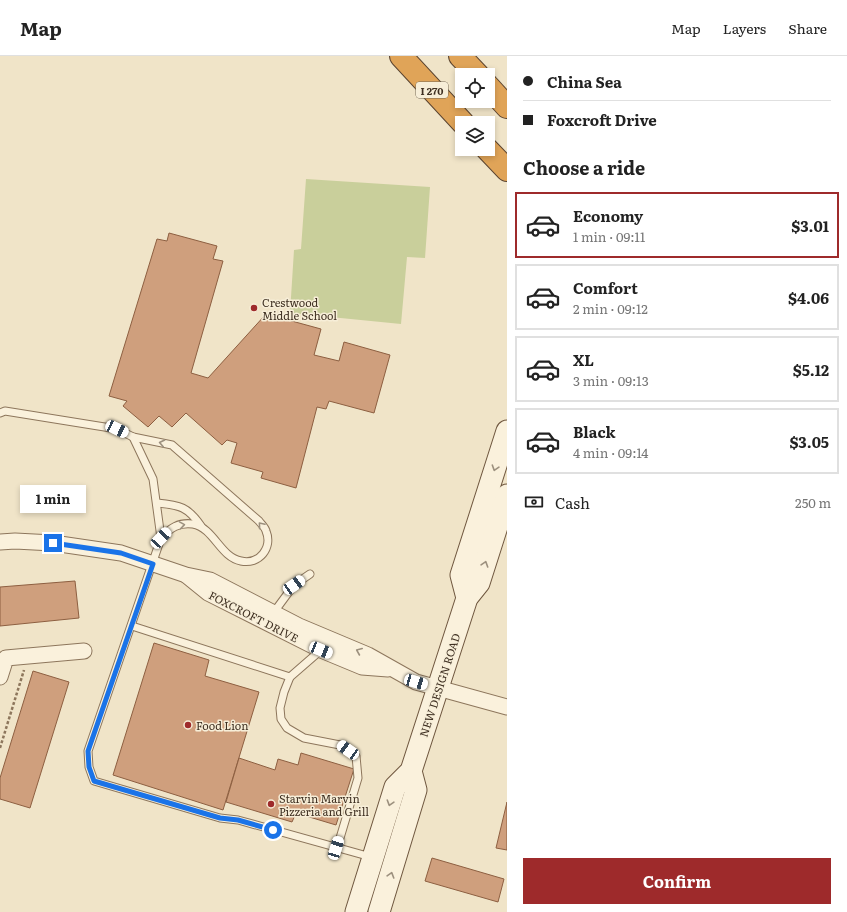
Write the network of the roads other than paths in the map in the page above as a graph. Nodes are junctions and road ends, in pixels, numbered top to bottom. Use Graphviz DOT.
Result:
graph roads {
  1 [pos="401,56"];
  2 [pos="460,56"];
  3 [pos="471,68"];
  4 [pos="495,94"];
  5 [pos="507,107"];
  6 [pos="457,116"];
  7 [pos="494,156"];
  8 [pos="507,170"];
  9 [pos="0,412"];
  10 [pos="507,431"];
  11 [pos="133,437"];
  12 [pos="507,495"];
  13 [pos="157,503"];
  14 [pos="201,526"];
  15 [pos="161,538"];
  16 [pos="0,542"];
  17 [pos="153,564"];
  18 [pos="310,574"];
  19 [pos="186,575"];
  20 [pos="208,593"];
  21 [pos="467,598"];
  22 [pos="272,611"];
  23 [pos="132,626"];
  24 [pos="321,650"];
  25 [pos="84,651"];
  26 [pos="393,670"];
  27 [pos="0,677"];
  28 [pos="290,677"];
  29 [pos="437,688"];
  30 [pos="507,707"];
  31 [pos="411,771"];
  32 [pos="336,848"];
  33 [pos="373,858"];
  34 [pos="356,912"];
  35 [pos="379,912"];
  1 -- 6 [label="highway, I 270"];
  2 -- 3 [label="highway"];
  4 -- 5 [label="highway"];
  7 -- 8 [label="highway"];
  9 -- 11 [label="lane"];
  10 -- 21 [label="main road, one-way"];
  11 -- 13 [label="lane"];
  14 -- 11 [label="lane, one-way"];
  21 -- 12 [label="main road, NEW DESIGN ROAD, one-way"];
  13 -- 14 [label="lane"];
  13 -- 15 [label="lane"];
  15 -- 14 [label="lane, one-way"];
  15 -- 17 [label="lane"];
  16 -- 17 [label="street, FOXCROFT DRIVE"];
  17 -- 19 [label="street, FOXCROFT DRIVE"];
  17 -- 23 [label="lane"];
  18 -- 22 [label="lane"];
  19 -- 20 [label="street, FOXCROFT DRIVE"];
  19 -- 22 [label="street, FOXCROFT DRIVE"];
  20 -- 22 [label="lane"];
  20 -- 24 [label="street, FOXCROFT DRIVE"];
  21 -- 29 [label="main road, NEW DESIGN ROAD"];
  26 -- 22 [label="street, FOXCROFT DRIVE, one-way"];
  23 -- 28 [label="lane"];
  23 -- 32 [label="lane"];
  24 -- 26 [label="street, FOXCROFT DRIVE"];
  24 -- 28 [label="lane"];
  25 -- 27 [label="street"];
  26 -- 29 [label="street, FOXCROFT DRIVE"];
  28 -- 32 [label="lane"];
  29 -- 30 [label="street, FOXCROFT DRIVE"];
  29 -- 31 [label="main road, NEW DESIGN ROAD"];
  31 -- 33 [label="main road, NEW DESIGN ROAD, one-way"];
  35 -- 31 [label="main road, one-way"];
  32 -- 33 [label="lane"];
  33 -- 34 [label="main road, NEW DESIGN ROAD"];
}
